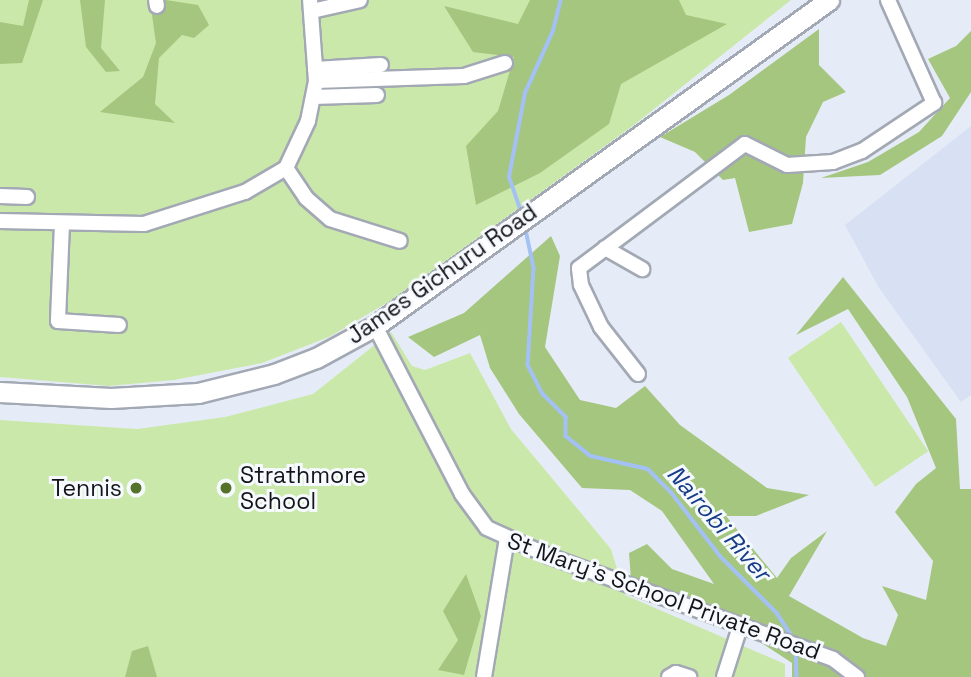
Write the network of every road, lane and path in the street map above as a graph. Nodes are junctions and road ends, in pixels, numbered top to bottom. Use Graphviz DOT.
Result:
graph roads {
  1 [pos="360,0"];
  2 [pos="828,0"];
  3 [pos="888,0"];
  4 [pos="311,5"];
  5 [pos="505,64"];
  6 [pos="381,65"];
  7 [pos="316,75"];
  8 [pos="377,95"];
  9 [pos="313,97"];
  10 [pos="286,168"];
  11 [pos="0,196"];
  12 [pos="27,197"];
  13 [pos="0,221"];
  14 [pos="62,224"];
  15 [pos="400,241"];
  16 [pos="605,248"];
  17 [pos="642,269"];
  18 [pos="119,326"];
  19 [pos="375,326"];
  20 [pos="638,374"];
  21 [pos="0,392"];
  22 [pos="507,538"];
  23 [pos="740,627"];
  24 [pos="484,677"];
  25 [pos="669,677"];
  26 [pos="690,677"];
  27 [pos="724,677"];
  28 [pos="857,677"];
  1 -- 4 [label="street"];
  2 -- 19 [label="main road, James Gichuru Road"];
  3 -- 16 [label="street"];
  4 -- 7 [label="street"];
  5 -- 7 [label="street"];
  6 -- 7 [label="street"];
  7 -- 9 [label="street"];
  8 -- 9 [label="street"];
  9 -- 10 [label="street"];
  10 -- 14 [label="street"];
  10 -- 15 [label="street"];
  11 -- 12 [label="street"];
  13 -- 14 [label="street"];
  14 -- 18 [label="street"];
  16 -- 17 [label="street"];
  16 -- 20 [label="street"];
  19 -- 21 [label="main road, James Gichuru Road"];
  19 -- 22 [label="street, St Mary's School Private Road"];
  22 -- 23 [label="street, St Mary's School Private Road"];
  22 -- 24 [label="street"];
  23 -- 27 [label="street"];
  23 -- 28 [label="street, St Mary's School Private Road"];
  25 -- 26 [label="street"];
}
